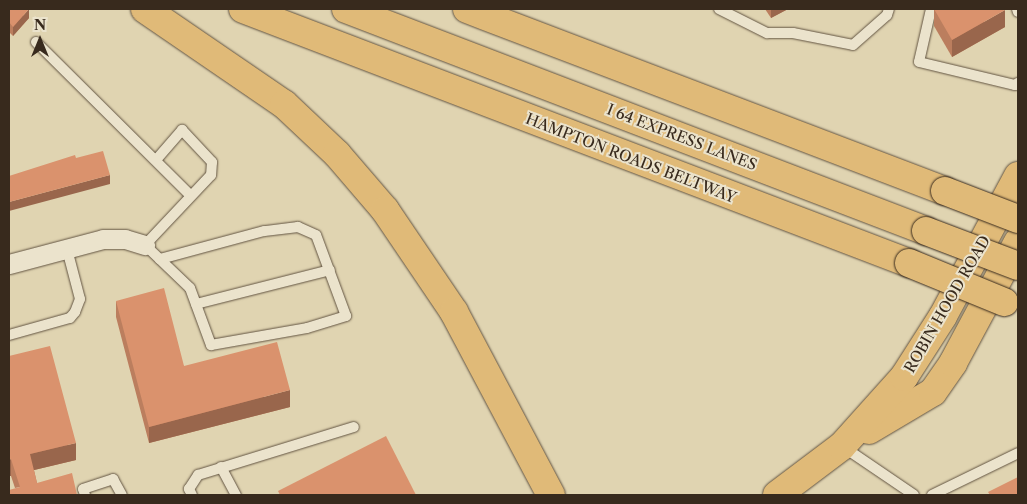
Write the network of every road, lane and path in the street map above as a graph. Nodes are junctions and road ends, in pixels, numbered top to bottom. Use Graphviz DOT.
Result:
graph roads {
  1 [pos="145,9"];
  2 [pos="243,9"];
  3 [pos="346,9"];
  4 [pos="468,9"];
  5 [pos="720,9"];
  6 [pos="889,9"];
  7 [pos="930,9"];
  8 [pos="36,42"];
  9 [pos="1018,83"];
  10 [pos="156,160"];
  11 [pos="1018,180"];
  12 [pos="192,196"];
  13 [pos="1018,219"];
  14 [pos="1018,242"];
  15 [pos="145,245"];
  16 [pos="67,249"];
  17 [pos="160,259"];
  18 [pos="9,264"];
  19 [pos="1018,266"];
  20 [pos="330,270"];
  21 [pos="196,304"];
  22 [pos="1014,307"];
  23 [pos="9,335"];
  24 [pos="354,427"];
  25 [pos="842,446"];
  26 [pos="1018,453"];
  27 [pos="221,467"];
  28 [pos="85,495"];
  29 [pos="122,495"];
  30 [pos="192,495"];
  31 [pos="236,495"];
  32 [pos="552,495"];
  33 [pos="777,495"];
  34 [pos="914,495"];
  35 [pos="932,495"];
  1 -- 32 [label="main road"];
  2 -- 22 [label="main road, HAMPTON ROADS BELTWAY, bridge"];
  3 -- 19 [label="main road, I 64 EXPRESS LANES, bridge"];
  4 -- 13 [label="main road, bridge"];
  5 -- 6 [label="lane"];
  7 -- 9 [label="lane"];
  8 -- 10 [label="lane"];
  10 -- 12 [label="lane"];
  10 -- 12 [label="lane"];
  11 -- 25 [label="main road, ROBIN HOOD ROAD"];
  12 -- 15 [label="lane"];
  14 -- 25 [label="main road"];
  15 -- 16 [label="street"];
  15 -- 17 [label="lane"];
  16 -- 18 [label="street"];
  16 -- 23 [label="lane"];
  17 -- 20 [label="lane"];
  17 -- 21 [label="lane"];
  20 -- 21 [label="lane"];
  20 -- 21 [label="lane"];
  24 -- 27 [label="lane"];
  25 -- 33 [label="main road, ROBIN HOOD ROAD"];
  25 -- 34 [label="lane"];
  26 -- 35 [label="lane"];
  27 -- 30 [label="lane"];
  27 -- 31 [label="lane"];
  28 -- 29 [label="lane"];
}
